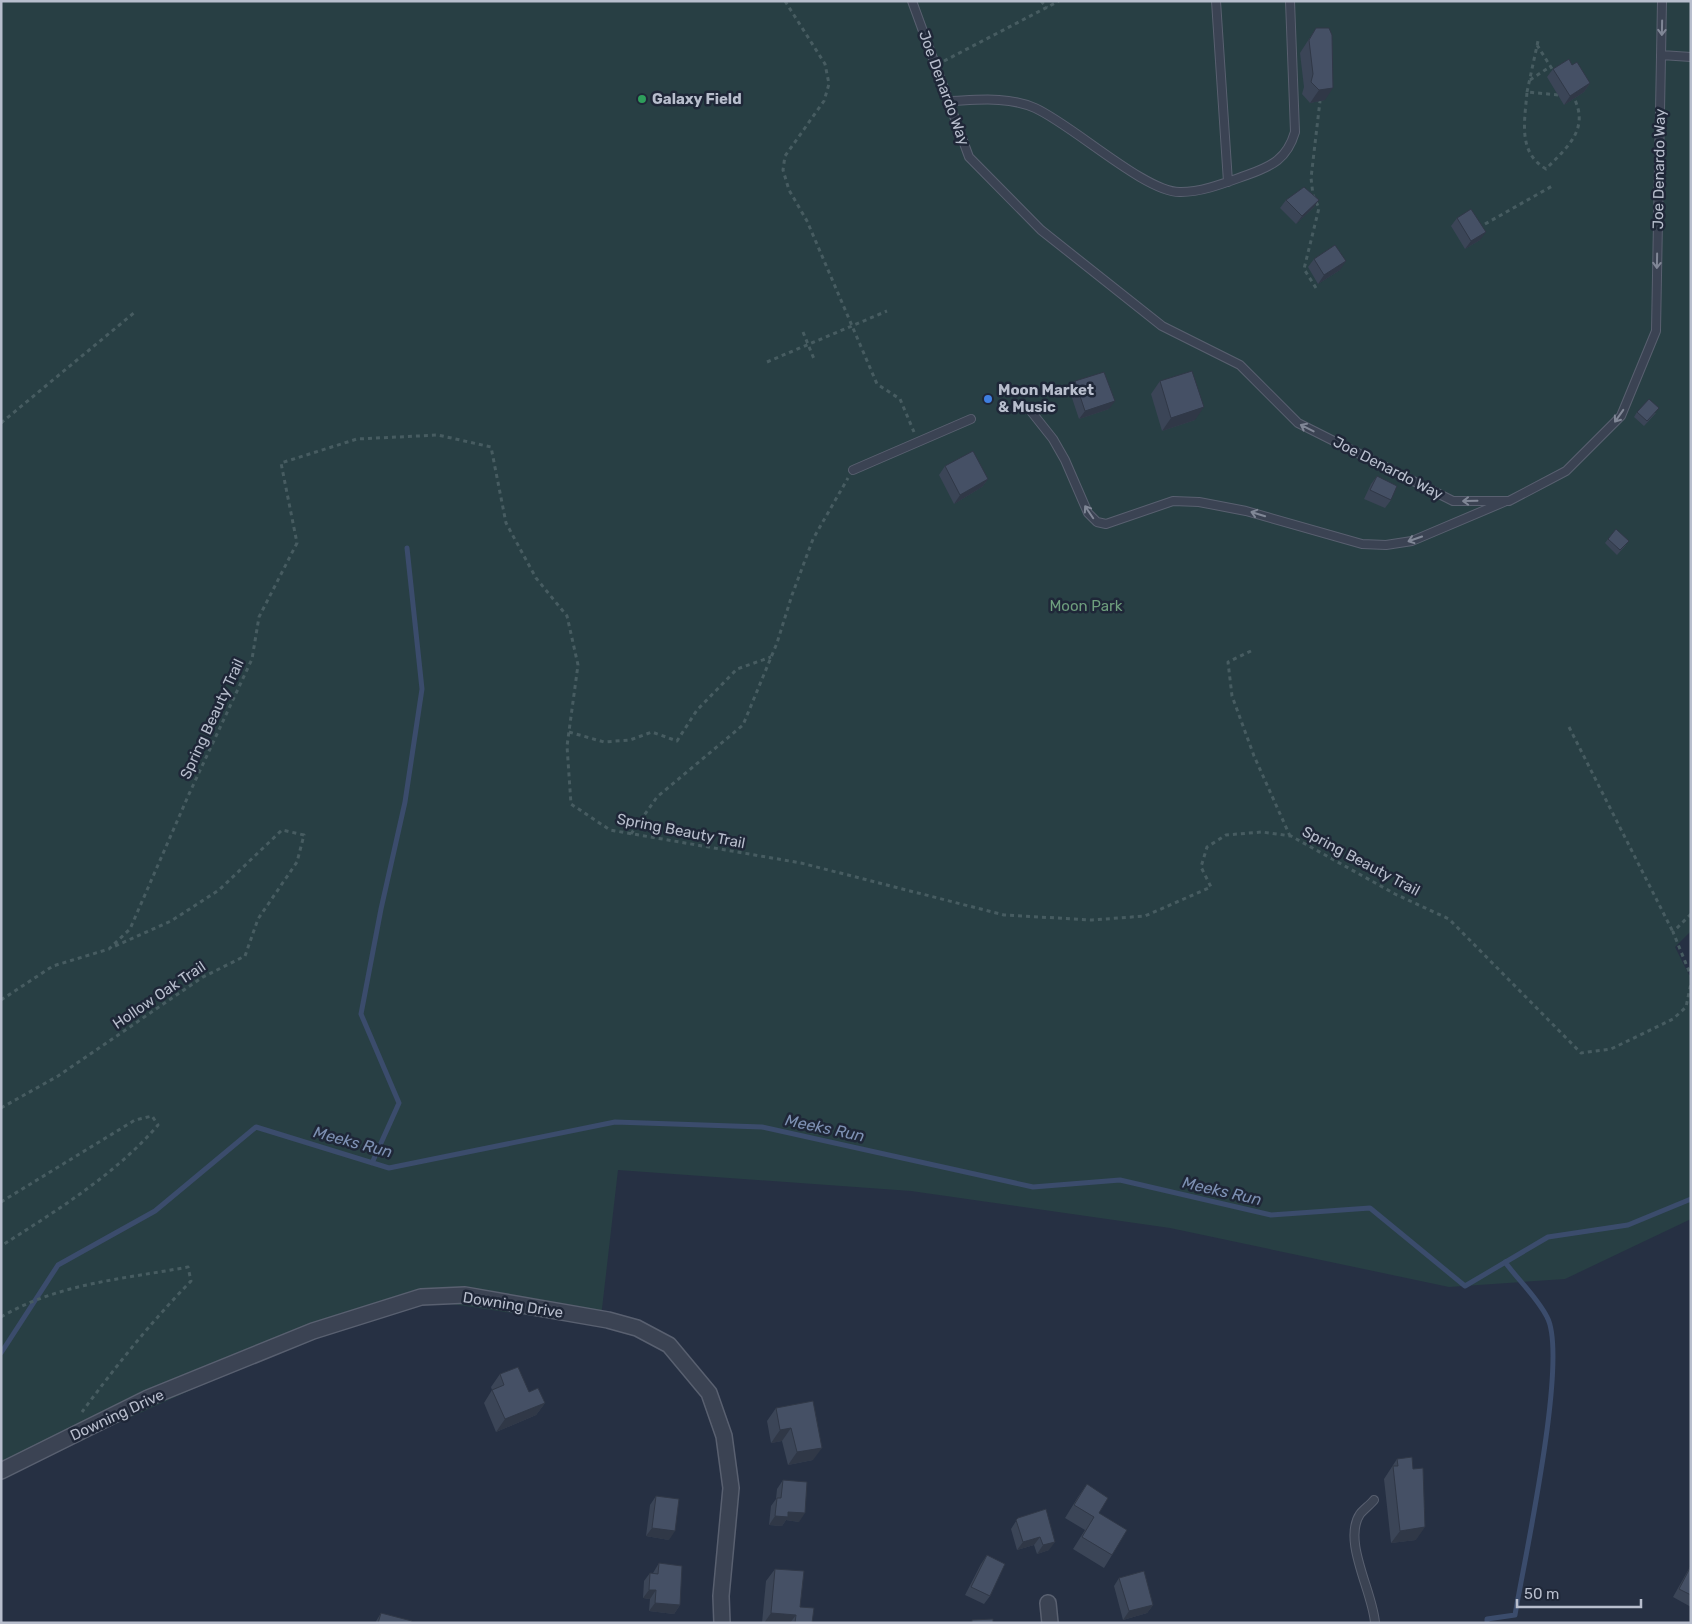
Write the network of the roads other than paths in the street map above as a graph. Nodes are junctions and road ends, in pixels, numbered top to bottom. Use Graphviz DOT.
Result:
graph roads {
  1 [pos="912,1"];
  2 [pos="1216,1"];
  3 [pos="1290,1"];
  4 [pos="1662,1"];
  5 [pos="1661,55"];
  6 [pos="1691,57"];
  7 [pos="949,101"];
  8 [pos="1228,182"];
  9 [pos="1030,410"];
  10 [pos="971,419"];
  11 [pos="853,470"];
  12 [pos="1509,500"];
  13 [pos="1,1471"];
  14 [pos="1374,1500"];
  15 [pos="1048,1603"];
  16 [pos="722,1623"];
  17 [pos="1050,1623"];
  18 [pos="1375,1623"];
  1 -- 7 [label="lane, Joe Denardo Way"];
  2 -- 8 [label="lane"];
  3 -- 8 [label="lane"];
  4 -- 5 [label="lane, Joe Denardo Way, one-way"];
  5 -- 6 [label="lane"];
  5 -- 12 [label="lane, Joe Denardo Way, one-way"];
  7 -- 8 [label="lane"];
  12 -- 7 [label="lane, Joe Denardo Way, one-way"];
  12 -- 9 [label="lane, one-way"];
  10 -- 11 [label="lane"];
  13 -- 16 [label="street, Downing Drive"];
  14 -- 18 [label="lane"];
  15 -- 17 [label="street"];
}
